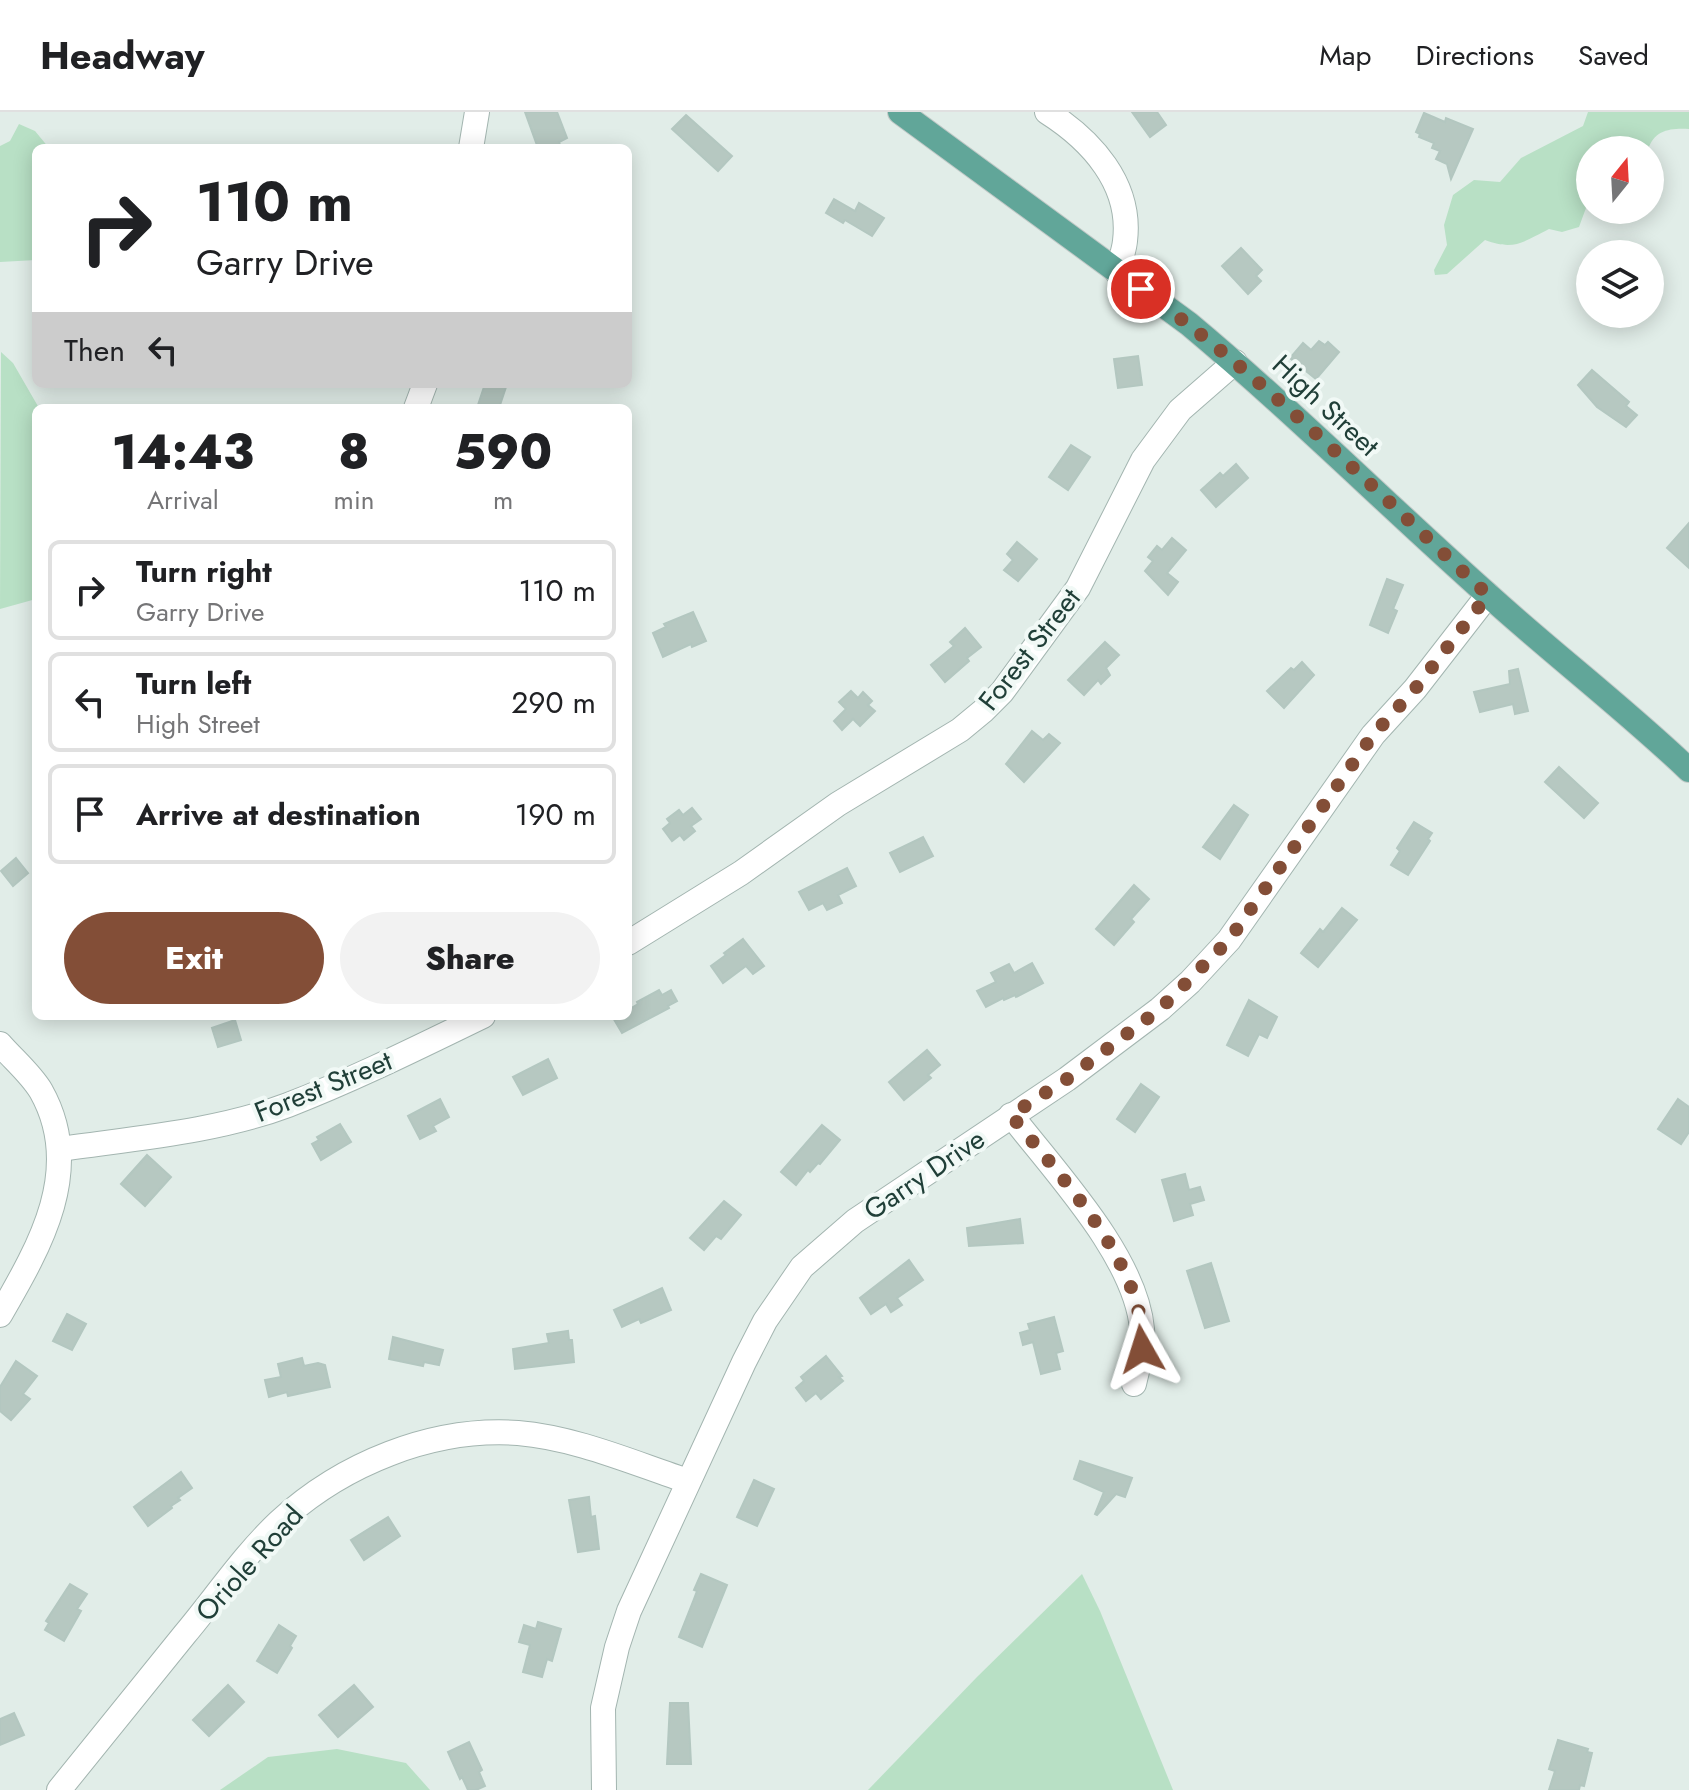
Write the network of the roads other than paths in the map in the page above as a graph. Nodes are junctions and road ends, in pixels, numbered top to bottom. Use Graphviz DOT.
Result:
graph roads {
  1 [pos="477,112"];
  2 [pos="900,112"];
  3 [pos="1047,112"];
  4 [pos="472,144"];
  5 [pos="1117,272"];
  6 [pos="1235,362"];
  7 [pos="1488,595"];
  8 [pos="1689,770"];
  9 [pos="632,941"];
  10 [pos="474,1020"];
  11 [pos="0,1044"];
  12 [pos="1011,1115"];
  13 [pos="60,1149"];
  14 [pos="0,1315"];
  15 [pos="1134,1384"];
  16 [pos="688,1481"];
  17 [pos="59,1790"];
  18 [pos="604,1790"];
  1 -- 4 [label="street"];
  2 -- 5 [label="main road, High Street"];
  3 -- 5 [label="street"];
  5 -- 6 [label="main road, High Street"];
  6 -- 7 [label="main road, High Street"];
  6 -- 9 [label="street, Forest Street"];
  7 -- 8 [label="main road, High Street"];
  7 -- 12 [label="street, Garry Drive"];
  10 -- 13 [label="street, Forest Street"];
  11 -- 13 [label="street"];
  12 -- 15 [label="street"];
  12 -- 16 [label="street, Garry Drive"];
  13 -- 14 [label="street"];
  16 -- 17 [label="street, Oriole Road"];
  16 -- 18 [label="street, Garry Drive"];
}
